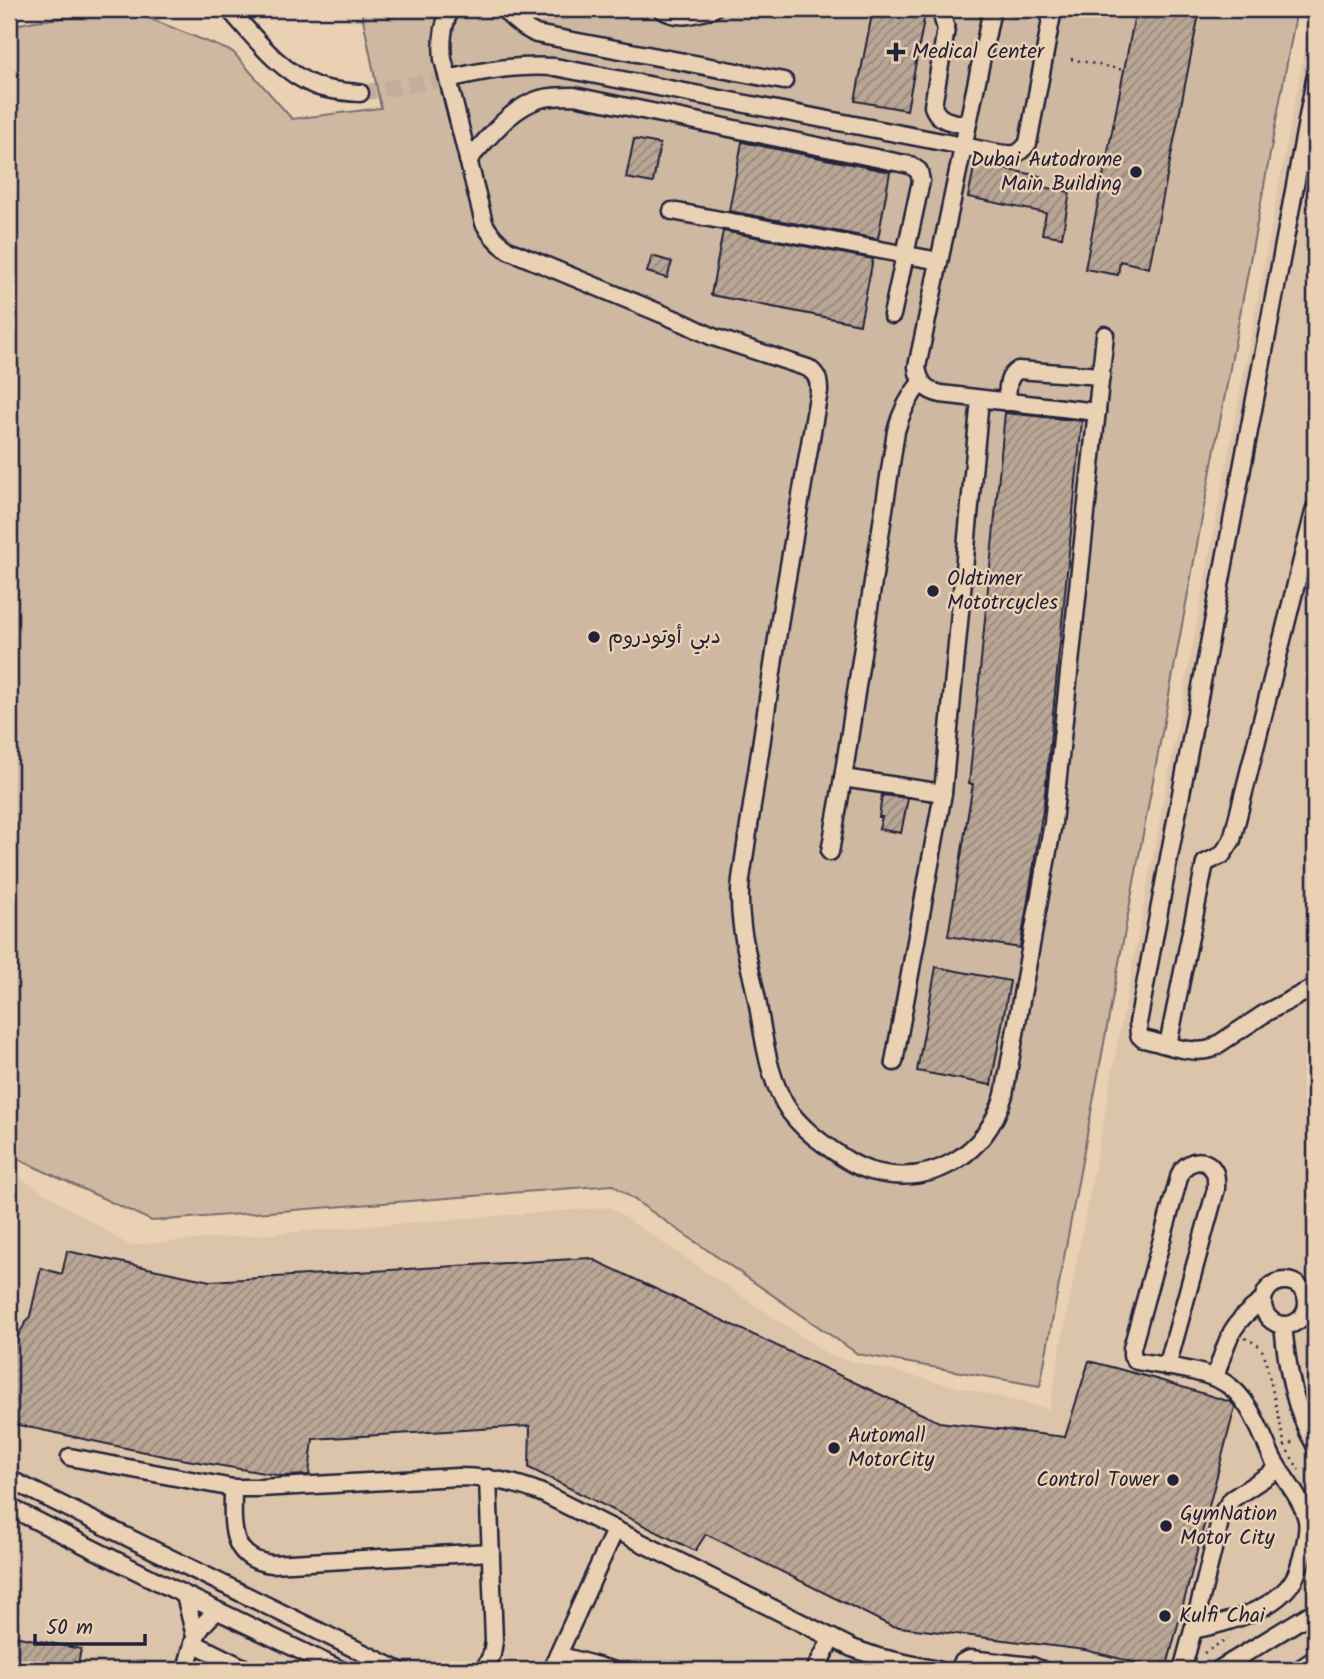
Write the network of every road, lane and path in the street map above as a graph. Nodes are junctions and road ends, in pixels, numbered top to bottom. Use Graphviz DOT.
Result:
graph roads {
  1 [pos="229,9"];
  2 [pos="450,9"];
  3 [pos="504,9"];
  4 [pos="661,9"];
  5 [pos="713,9"];
  6 [pos="937,9"];
  7 [pos="992,9"];
  8 [pos="1053,9"];
  9 [pos="1071,59"];
  10 [pos="1123,70"];
  11 [pos="457,77"];
  12 [pos="1315,79"];
  13 [pos="784,81"];
  14 [pos="360,93"];
  15 [pos="967,125"];
  16 [pos="963,146"];
  17 [pos="468,160"];
  18 [pos="672,211"];
  19 [pos="905,255"];
  20 [pos="939,261"];
  21 [pos="892,315"];
  22 [pos="1105,335"];
  23 [pos="1101,376"];
  24 [pos="921,382"];
  25 [pos="980,399"];
  26 [pos="1007,402"];
  27 [pos="1097,412"];
  28 [pos="1315,508"];
  29 [pos="843,778"];
  30 [pos="943,793"];
  31 [pos="830,852"];
  32 [pos="1315,986"];
  33 [pos="1168,1045"];
  34 [pos="894,1062"];
  35 [pos="1264,1308"];
  36 [pos="1283,1325"];
  37 [pos="1239,1335"];
  38 [pos="1167,1367"];
  39 [pos="1222,1381"];
  40 [pos="1312,1440"];
  41 [pos="1277,1449"];
  42 [pos="69,1457"];
  43 [pos="1278,1469"];
  44 [pos="1303,1476"];
  45 [pos="488,1478"];
  46 [pos="9,1479"];
  47 [pos="233,1488"];
  48 [pos="9,1507"];
  49 [pos="615,1530"];
  50 [pos="491,1552"];
  51 [pos="185,1595"];
  52 [pos="217,1611"];
  53 [pos="1315,1611"];
  54 [pos="1194,1630"];
  55 [pos="832,1638"];
  56 [pos="194,1640"];
  57 [pos="864,1653"];
  58 [pos="1315,1659"];
  59 [pos="554,1663"];
  60 [pos="334,1668"];
  61 [pos="186,1670"];
  62 [pos="248,1670"];
  63 [pos="398,1670"];
  64 [pos="484,1670"];
  65 [pos="612,1670"];
  66 [pos="815,1670"];
  67 [pos="859,1670"];
  68 [pos="937,1670"];
  69 [pos="958,1670"];
  70 [pos="1042,1670"];
  71 [pos="1182,1670"];
  72 [pos="1217,1670"];
  73 [pos="1298,1670"];
  1 -- 14 [label="street"];
  2 -- 17 [label="street"];
  3 -- 13 [label="street"];
  4 -- 5 [label="street"];
  6 -- 15 [label="street"];
  7 -- 15 [label="street"];
  8 -- 16 [label="street"];
  9 -- 10 [label="path"];
  11 -- 16 [label="street"];
  12 -- 33 [label="street"];
  15 -- 16 [label="street"];
  16 -- 20 [label="street"];
  17 -- 19 [label="street"];
  17 -- 27 [label="street"];
  18 -- 19 [label="street"];
  19 -- 20 [label="street"];
  19 -- 21 [label="street"];
  20 -- 24 [label="street"];
  22 -- 23 [label="street"];
  23 -- 26 [label="street"];
  23 -- 27 [label="street"];
  24 -- 25 [label="street"];
  24 -- 29 [label="street"];
  25 -- 26 [label="street"];
  25 -- 30 [label="street"];
  26 -- 27 [label="street"];
  28 -- 33 [label="street"];
  29 -- 30 [label="street"];
  29 -- 31 [label="street"];
  30 -- 34 [label="street"];
  32 -- 33 [label="street"];
  35 -- 36 [label="street"];
  35 -- 36 [label="street"];
  35 -- 37 [label="street"];
  35 -- 39 [label="street"];
  36 -- 40 [label="street"];
  37 -- 39 [label="street"];
  37 -- 41 [label="path"];
  38 -- 38 [label="street"];
  38 -- 39 [label="street"];
  39 -- 41 [label="street"];
  40 -- 41 [label="path"];
  41 -- 43 [label="street"];
  41 -- 44 [label="path"];
  42 -- 47 [label="street"];
  43 -- 54 [label="street"];
  43 -- 54 [label="street"];
  45 -- 47 [label="street"];
  45 -- 49 [label="street"];
  45 -- 50 [label="street"];
  46 -- 63 [label="street"];
  47 -- 50 [label="street"];
  48 -- 51 [label="street"];
  49 -- 55 [label="street"];
  49 -- 59 [label="street"];
  50 -- 64 [label="street"];
  51 -- 52 [label="street"];
  51 -- 56 [label="street"];
  52 -- 56 [label="street"];
  52 -- 60 [label="street"];
  53 -- 72 [label="street"];
  54 -- 71 [label="street"];
  55 -- 57 [label="street"];
  55 -- 66 [label="street"];
  56 -- 61 [label="street"];
  56 -- 62 [label="street"];
  57 -- 67 [label="street"];
  57 -- 68 [label="street"];
  58 -- 73 [label="street"];
  59 -- 65 [label="street"];
  69 -- 70 [label="street"];
}
